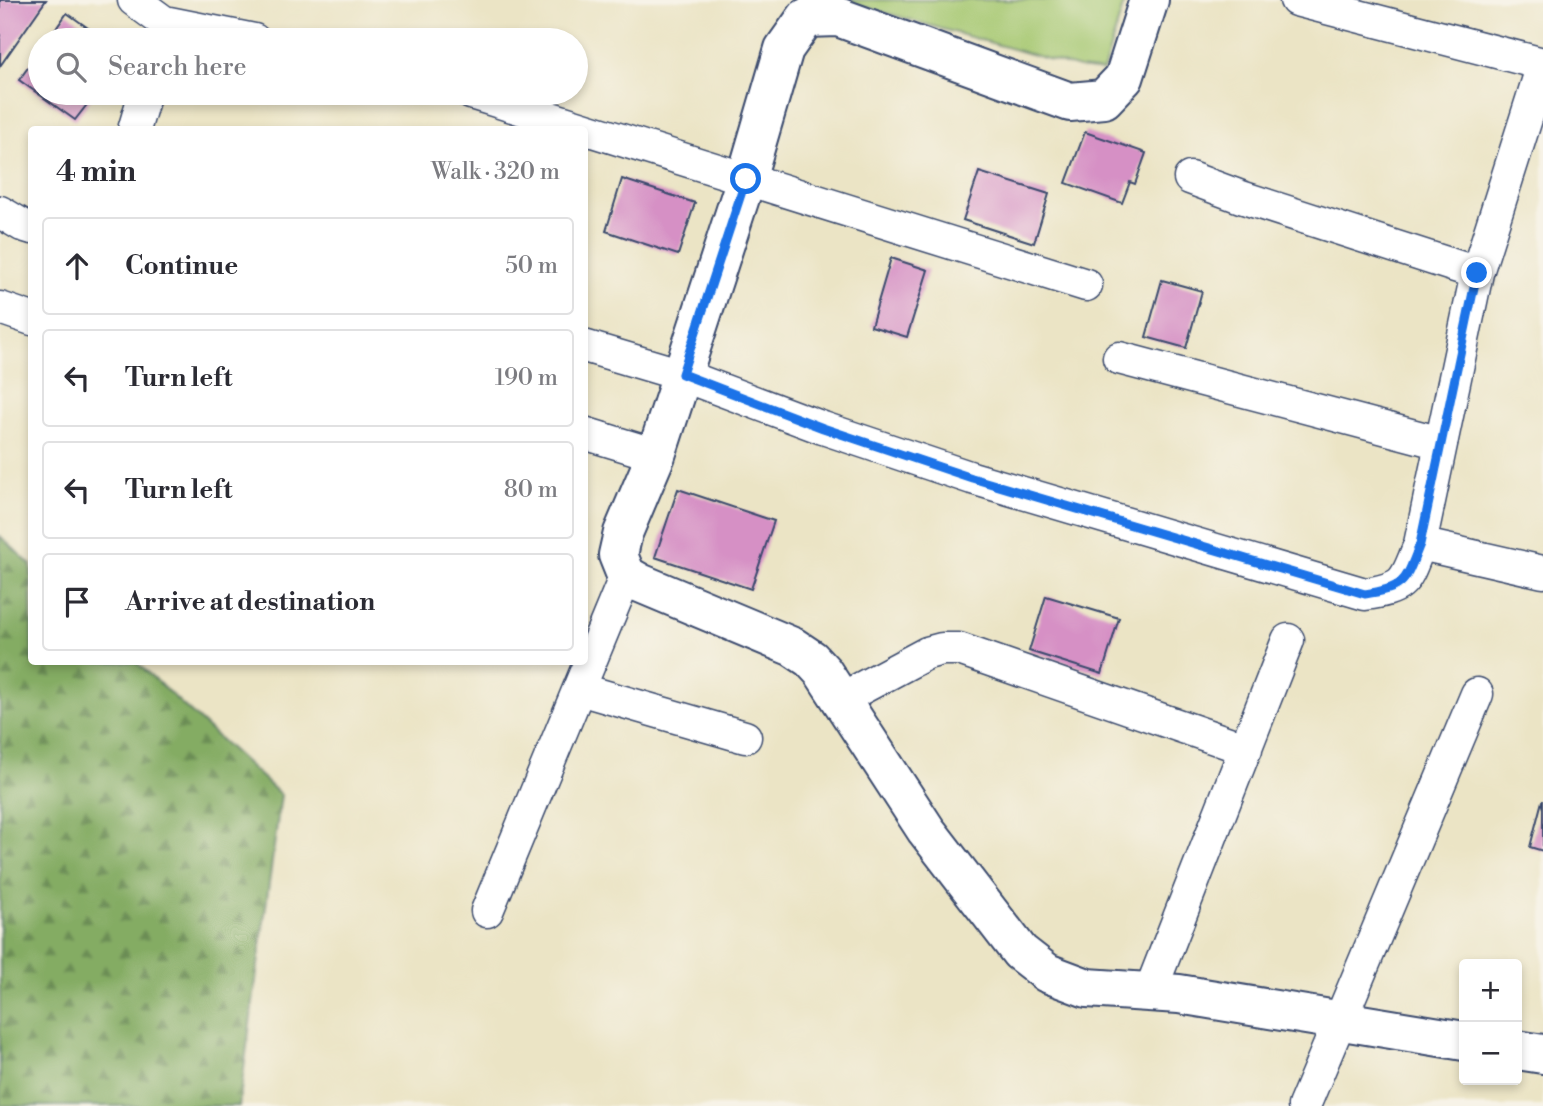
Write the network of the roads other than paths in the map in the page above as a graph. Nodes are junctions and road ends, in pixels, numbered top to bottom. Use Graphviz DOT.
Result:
graph roads {
  1 [pos="134,0"];
  2 [pos="1149,0"];
  3 [pos="1296,0"];
  4 [pos="159,28"];
  5 [pos="1543,64"];
  6 [pos="141,105"];
  7 [pos="509,105"];
  8 [pos="135,126"];
  9 [pos="577,126"];
  10 [pos="588,130"];
  11 [pos="1190,178"];
  12 [pos="746,179"];
  13 [pos="0,212"];
  14 [pos="28,227"];
  15 [pos="1477,273"];
  16 [pos="1086,285"];
  17 [pos="0,308"];
  18 [pos="28,318"];
  19 [pos="588,347"];
  20 [pos="1119,358"];
  21 [pos="682,374"];
  22 [pos="588,434"];
  23 [pos="1441,443"];
  24 [pos="656,455"];
  25 [pos="1420,544"];
  26 [pos="1543,572"];
  27 [pos="626,575"];
  28 [pos="1289,640"];
  29 [pos="579,689"];
  30 [pos="1477,694"];
  31 [pos="841,699"];
  32 [pos="745,737"];
  33 [pos="1246,749"];
  34 [pos="487,911"];
  35 [pos="1150,992"];
  36 [pos="1342,1019"];
  37 [pos="1459,1040"];
  38 [pos="1522,1051"];
  39 [pos="1543,1054"];
  40 [pos="1304,1106"];
  1 -- 4 [label="street"];
  2 -- 12 [label="street"];
  3 -- 5 [label="street"];
  5 -- 15 [label="street"];
  6 -- 8 [label="street"];
  7 -- 9 [label="street"];
  10 -- 12 [label="street"];
  11 -- 15 [label="street"];
  12 -- 16 [label="street"];
  12 -- 21 [label="street"];
  13 -- 14 [label="street"];
  15 -- 23 [label="street"];
  17 -- 18 [label="street"];
  19 -- 21 [label="street"];
  20 -- 23 [label="street"];
  21 -- 24 [label="street"];
  21 -- 25 [label="street"];
  22 -- 24 [label="street"];
  23 -- 25 [label="street"];
  24 -- 27 [label="street"];
  25 -- 26 [label="street"];
  27 -- 29 [label="street"];
  27 -- 31 [label="street"];
  28 -- 33 [label="street"];
  29 -- 32 [label="street"];
  29 -- 34 [label="street"];
  30 -- 36 [label="street"];
  31 -- 33 [label="street"];
  31 -- 35 [label="street"];
  33 -- 35 [label="street"];
  35 -- 36 [label="street"];
  36 -- 37 [label="street"];
  36 -- 40 [label="street"];
  38 -- 39 [label="street"];
}
